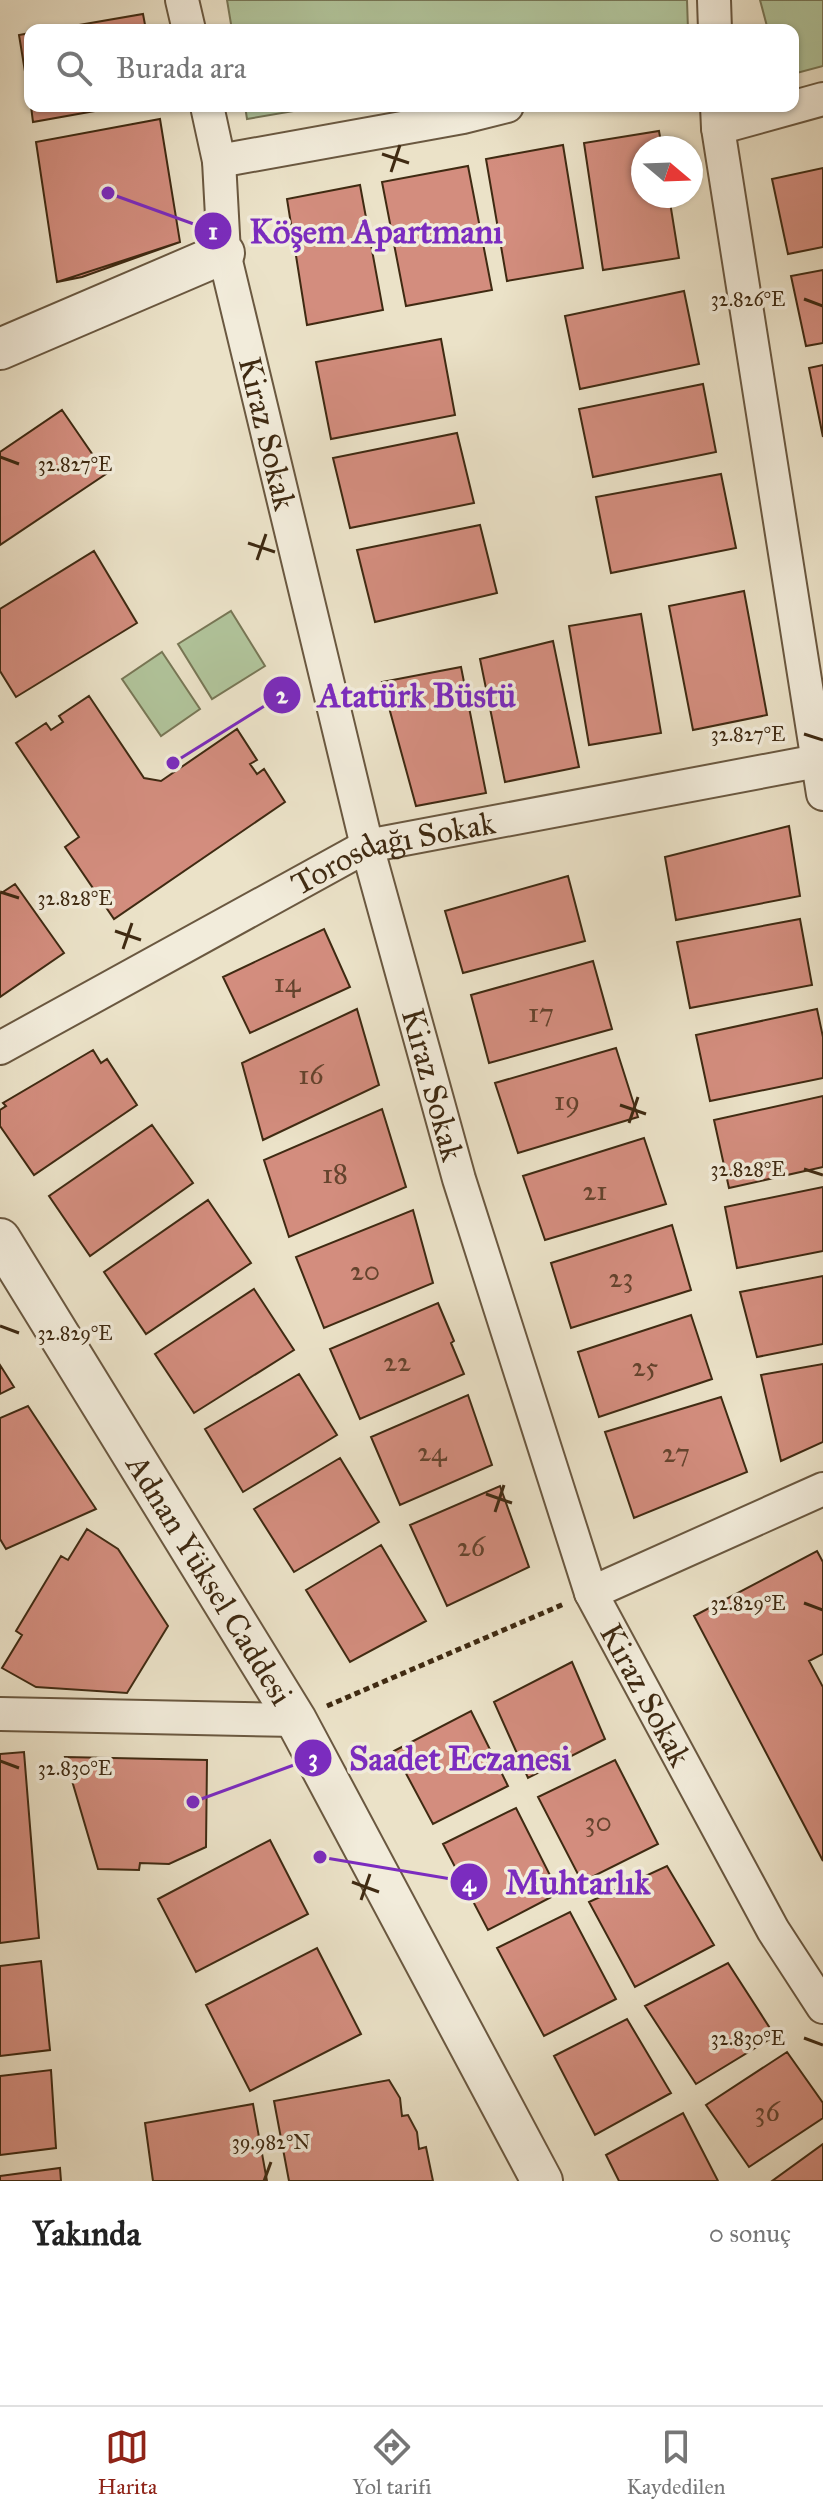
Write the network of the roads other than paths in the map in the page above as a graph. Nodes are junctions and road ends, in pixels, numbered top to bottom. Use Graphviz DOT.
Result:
graph roads {
  1 [pos="182,0"];
  2 [pos="714,0"];
  3 [pos="188,24"];
  4 [pos="715,24"];
  5 [pos="823,99"];
  6 [pos="799,103"];
  7 [pos="208,112"];
  8 [pos="483,112"];
  9 [pos="747,112"];
  10 [pos="718,117"];
  11 [pos="219,161"];
  12 [pos="224,253"];
  13 [pos="0,349"];
  14 [pos="820,761"];
  15 [pos="823,794"];
  16 [pos="367,846"];
  17 [pos="0,1048"];
  18 [pos="0,1239"];
  19 [pos="823,1489"];
  20 [pos="591,1593"];
  21 [pos="0,1714"];
  22 [pos="296,1720"];
  23 [pos="823,2007"];
  24 [pos="542,2181"];
  1 -- 3 [label="street"];
  2 -- 4 [label="street"];
  5 -- 6 [label="street"];
  7 -- 11 [label="street, Kiraz Sokak"];
  8 -- 11 [label="street"];
  9 -- 10 [label="street"];
  10 -- 14 [label="street"];
  11 -- 12 [label="street, Kiraz Sokak"];
  12 -- 13 [label="street"];
  12 -- 16 [label="street, Kiraz Sokak"];
  14 -- 15 [label="street"];
  14 -- 16 [label="street, Torosdağı Sokak"];
  16 -- 17 [label="street, Torosdağı Sokak"];
  16 -- 20 [label="street, Kiraz Sokak"];
  18 -- 22 [label="street, Adnan Yüksel Caddesi"];
  19 -- 20 [label="street"];
  20 -- 23 [label="street, Kiraz Sokak"];
  21 -- 22 [label="street"];
  22 -- 24 [label="street, Adnan Yüksel Caddesi"];
}
